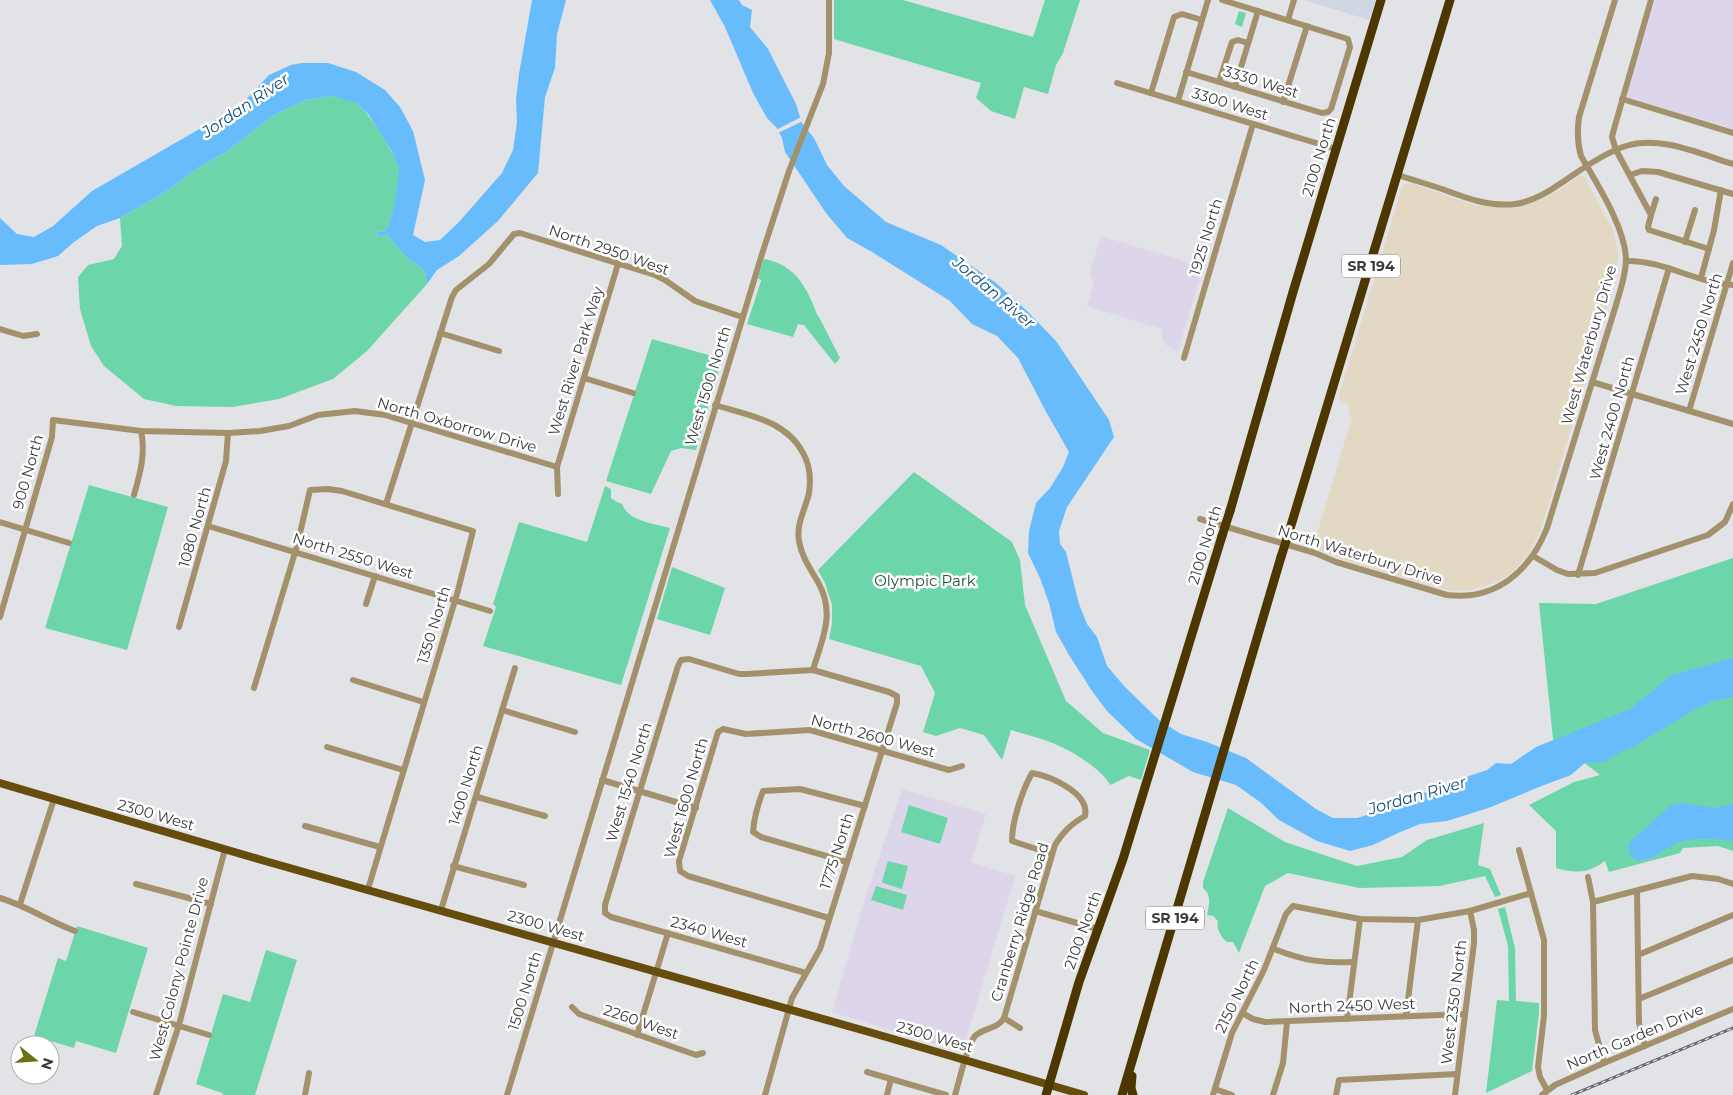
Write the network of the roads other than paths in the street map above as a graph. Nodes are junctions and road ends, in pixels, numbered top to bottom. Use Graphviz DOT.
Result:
graph roads {
  1 [pos="829,0"];
  2 [pos="1208,0"];
  3 [pos="1222,0"];
  4 [pos="1294,0"];
  5 [pos="1380,0"];
  6 [pos="1450,0"];
  7 [pos="1615,0"];
  8 [pos="1651,0"];
  9 [pos="1258,11"];
  10 [pos="1202,20"];
  11 [pos="1288,20"];
  12 [pos="1307,26"];
  13 [pos="1248,43"];
  14 [pos="1186,72"];
  15 [pos="1220,82"];
  16 [pos="1118,83"];
  17 [pos="1235,87"];
  18 [pos="1151,93"];
  19 [pos="1622,99"];
  20 [pos="1178,101"];
  21 [pos="1283,102"];
  22 [pos="1253,124"];
  23 [pos="1733,133"];
  24 [pos="1336,149"];
  25 [pos="1616,150"];
  26 [pos="1733,164"];
  27 [pos="1587,166"];
  28 [pos="1398,175"];
  29 [pos="1630,175"];
  30 [pos="1721,190"];
  31 [pos="1733,194"];
  32 [pos="1656,199"];
  33 [pos="1695,210"];
  34 [pos="1651,215"];
  35 [pos="1685,242"];
  36 [pos="1708,249"];
  37 [pos="1626,261"];
  38 [pos="1733,263"];
  39 [pos="618,264"];
  40 [pos="1669,268"];
  41 [pos="1700,278"];
  42 [pos="1730,285"];
  43 [pos="742,317"];
  44 [pos="0,329"];
  45 [pos="440,333"];
  46 [pos="37,334"];
  47 [pos="499,351"];
  48 [pos="1184,358"];
  49 [pos="584,378"];
  50 [pos="1592,382"];
  51 [pos="633,393"];
  52 [pos="1632,394"];
  53 [pos="716,405"];
  54 [pos="1689,411"];
  55 [pos="54,420"];
  56 [pos="410,423"];
  57 [pos="1733,424"];
  58 [pos="141,431"];
  59 [pos="228,433"];
  60 [pos="557,467"];
  61 [pos="558,494"];
  62 [pos="134,495"];
  63 [pos="386,504"];
  64 [pos="1733,504"];
  65 [pos="1200,519"];
  66 [pos="0,522"];
  67 [pos="208,526"];
  68 [pos="25,530"];
  69 [pos="69,544"];
  70 [pos="295,552"];
  71 [pos="1533,556"];
  72 [pos="1578,575"];
  73 [pos="375,576"];
  74 [pos="455,600"];
  75 [pos="366,604"];
  76 [pos="490,611"];
  77 [pos="0,617"];
  78 [pos="179,627"];
  79 [pos="515,668"];
  80 [pos="813,670"];
  81 [pos="353,680"];
  82 [pos="254,688"];
  83 [pos="423,702"];
  84 [pos="502,710"];
  85 [pos="575,732"];
  86 [pos="718,732"];
  87 [pos="327,747"];
  88 [pos="883,751"];
  89 [pos="962,766"];
  90 [pos="403,770"];
  91 [pos="602,780"];
  92 [pos="0,783"];
  93 [pos="640,791"];
  94 [pos="477,797"];
  95 [pos="54,799"];
  96 [pos="865,806"];
  97 [pos="696,808"];
  98 [pos="545,816"];
  99 [pos="305,826"];
  100 [pos="380,847"];
  101 [pos="225,849"];
  102 [pos="1519,850"];
  103 [pos="1052,854"];
  104 [pos="847,862"];
  105 [pos="453,866"];
  106 [pos="1588,877"];
  107 [pos="136,884"];
  108 [pos="1733,884"];
  109 [pos="524,885"];
  110 [pos="368,889"];
  111 [pos="1637,891"];
  112 [pos="1531,893"];
  113 [pos="0,898"];
  114 [pos="1593,902"];
  115 [pos="20,904"];
  116 [pos="210,904"];
  117 [pos="441,910"];
  118 [pos="1035,911"];
  119 [pos="1470,911"];
  120 [pos="605,913"];
  121 [pos="1733,915"];
  122 [pos="829,918"];
  123 [pos="1360,919"];
  124 [pos="1418,920"];
  125 [pos="1098,930"];
  126 [pos="75,931"];
  127 [pos="668,933"];
  128 [pos="553,942"];
  129 [pos="1274,949"];
  130 [pos="1638,955"];
  131 [pos="1733,960"];
  132 [pos="1354,962"];
  133 [pos="657,972"];
  134 [pos="806,973"];
  135 [pos="1639,999"];
  136 [pos="572,1007"];
  137 [pos="789,1009"];
  138 [pos="1733,1009"];
  139 [pos="133,1012"];
  140 [pos="1242,1013"];
  141 [pos="1465,1014"];
  142 [pos="1406,1016"];
  143 [pos="1004,1018"];
  144 [pos="1347,1019"];
  145 [pos="1287,1022"];
  146 [pos="179,1025"];
  147 [pos="1020,1028"];
  148 [pos="1140,1033"];
  149 [pos="209,1035"];
  150 [pos="637,1035"];
  151 [pos="1645,1046"];
  152 [pos="703,1053"];
  153 [pos="966,1060"];
  154 [pos="1604,1062"];
  155 [pos="866,1072"];
  156 [pos="309,1073"];
  157 [pos="1457,1074"];
  158 [pos="891,1079"];
  159 [pos="1048,1085"];
  160 [pos="1214,1092"];
  161 [pos="1545,1093"];
  162 [pos="156,1095"];
  163 [pos="305,1095"];
  164 [pos="507,1095"];
  165 [pos="765,1095"];
  166 [pos="887,1095"];
  167 [pos="946,1095"];
  168 [pos="954,1095"];
  169 [pos="1046,1095"];
  170 [pos="1084,1095"];
  171 [pos="1122,1095"];
  172 [pos="1133,1095"];
  173 [pos="1232,1095"];
  174 [pos="1273,1095"];
  175 [pos="1336,1095"];
  176 [pos="1455,1095"];
  1 -- 43 [label="street, West 1500 North"];
  2 -- 10 [label="street"];
  3 -- 9 [label="street"];
  4 -- 11 [label="street"];
  5 -- 24 [label="highway, 2100 North"];
  6 -- 28 [label="highway, SR 194"];
  7 -- 27 [label="street, West Waterbury Drive"];
  8 -- 19 [label="street"];
  9 -- 11 [label="street"];
  9 -- 13 [label="street"];
  10 -- 14 [label="street"];
  10 -- 18 [label="street"];
  11 -- 12 [label="street"];
  12 -- 21 [label="street"];
  12 -- 21 [label="street, 3330 West"];
  13 -- 15 [label="street"];
  13 -- 17 [label="street"];
  14 -- 15 [label="street, 3330 West"];
  14 -- 20 [label="street"];
  15 -- 17 [label="street, 3330 West"];
  16 -- 18 [label="street, 3300 West"];
  17 -- 21 [label="street, 3330 West"];
  18 -- 20 [label="street, 3300 West"];
  19 -- 23 [label="street"];
  19 -- 25 [label="street"];
  20 -- 22 [label="street, 3300 West"];
  22 -- 24 [label="street, 3300 West"];
  22 -- 48 [label="street, 1925 North"];
  24 -- 125 [label="highway, 2100 North, bridge"];
  25 -- 26 [label="street"];
  25 -- 27 [label="street"];
  25 -- 29 [label="street"];
  27 -- 28 [label="street"];
  27 -- 37 [label="street, West Waterbury Drive"];
  28 -- 148 [label="highway, SR 194, bridge"];
  29 -- 30 [label="street"];
  29 -- 34 [label="street"];
  30 -- 31 [label="street"];
  30 -- 36 [label="street"];
  32 -- 34 [label="street"];
  33 -- 35 [label="street"];
  34 -- 35 [label="street"];
  35 -- 36 [label="street"];
  36 -- 41 [label="street"];
  37 -- 40 [label="street"];
  37 -- 50 [label="street, West Waterbury Drive"];
  38 -- 42 [label="street, West 2450 North"];
  39 -- 43 [label="street, North 2950 West"];
  39 -- 45 [label="street, North 2950 West"];
  39 -- 49 [label="street, West River Park Way"];
  40 -- 41 [label="street"];
  40 -- 52 [label="street, West 2400 North"];
  41 -- 42 [label="street"];
  42 -- 54 [label="street, West 2450 North"];
  43 -- 53 [label="street, West 1500 North"];
  44 -- 46 [label="street"];
  45 -- 47 [label="street"];
  45 -- 56 [label="street"];
  49 -- 51 [label="street"];
  49 -- 60 [label="street, West River Park Way"];
  50 -- 52 [label="street"];
  50 -- 71 [label="street, West Waterbury Drive"];
  52 -- 54 [label="street"];
  52 -- 72 [label="street, West 2400 North"];
  53 -- 80 [label="street"];
  53 -- 91 [label="street, West 1500 North"];
  54 -- 57 [label="street"];
  55 -- 58 [label="street, North Oxborrow Drive"];
  55 -- 68 [label="street, 900 North"];
  56 -- 59 [label="street, North Oxborrow Drive"];
  56 -- 60 [label="street, North Oxborrow Drive"];
  56 -- 63 [label="street"];
  58 -- 59 [label="street, North Oxborrow Drive"];
  58 -- 62 [label="street"];
  59 -- 67 [label="street, 1080 North"];
  60 -- 61 [label="street, West River Park Way"];
  63 -- 70 [label="street, 1350 North"];
  63 -- 74 [label="street, 1350 North"];
  64 -- 72 [label="street"];
  65 -- 71 [label="street, North Waterbury Drive"];
  66 -- 68 [label="street"];
  67 -- 70 [label="street, North 2550 West"];
  67 -- 78 [label="street, 1080 North"];
  68 -- 69 [label="street"];
  68 -- 77 [label="street, 900 North"];
  70 -- 73 [label="street, North 2550 West"];
  70 -- 82 [label="street"];
  71 -- 72 [label="street"];
  73 -- 74 [label="street, North 2550 West"];
  73 -- 75 [label="street"];
  74 -- 76 [label="street, North 2550 West"];
  74 -- 83 [label="street, 1350 North"];
  79 -- 84 [label="street, 1400 North"];
  80 -- 88 [label="street, 1775 North"];
  80 -- 93 [label="street, West 1540 North"];
  81 -- 83 [label="street"];
  83 -- 90 [label="street, 1350 North"];
  84 -- 85 [label="street"];
  84 -- 94 [label="street, 1400 North"];
  86 -- 88 [label="street, North 2600 West"];
  86 -- 97 [label="street, West 1600 North"];
  87 -- 90 [label="street"];
  88 -- 89 [label="street, North 2600 West"];
  88 -- 96 [label="street, 1775 North"];
  90 -- 100 [label="street, 1350 North"];
  91 -- 93 [label="street"];
  91 -- 128 [label="street, 1500 North"];
  92 -- 95 [label="main road, 2300 West"];
  93 -- 97 [label="street"];
  93 -- 120 [label="street, West 1540 North"];
  94 -- 98 [label="street"];
  94 -- 105 [label="street, 1400 North"];
  95 -- 101 [label="main road, 2300 West"];
  95 -- 115 [label="street"];
  96 -- 104 [label="street, 1775 North"];
  96 -- 104 [label="street"];
  97 -- 122 [label="street, West 1600 North"];
  99 -- 100 [label="street"];
  100 -- 110 [label="street, 1350 North"];
  101 -- 110 [label="main road, 2300 West"];
  101 -- 116 [label="street, West Colony Pointe Drive"];
  102 -- 112 [label="street"];
  103 -- 103 [label="street, Cranberry Ridge Road"];
  103 -- 118 [label="street, Cranberry Ridge Road"];
  104 -- 122 [label="street, 1775 North"];
  105 -- 109 [label="street"];
  105 -- 117 [label="street, 1400 North"];
  106 -- 114 [label="street"];
  107 -- 116 [label="street"];
  108 -- 111 [label="street"];
  110 -- 117 [label="main road, 2300 West"];
  111 -- 114 [label="street"];
  111 -- 130 [label="street"];
  112 -- 119 [label="street"];
  112 -- 161 [label="street"];
  113 -- 115 [label="street"];
  114 -- 154 [label="street"];
  115 -- 126 [label="street"];
  116 -- 146 [label="street, West Colony Pointe Drive"];
  117 -- 128 [label="main road, 2300 West"];
  118 -- 125 [label="street"];
  118 -- 143 [label="street, Cranberry Ridge Road"];
  119 -- 124 [label="street"];
  119 -- 141 [label="street, West 2350 North"];
  120 -- 127 [label="street, 2340 West"];
  121 -- 130 [label="street"];
  122 -- 134 [label="street, 1775 North"];
  123 -- 124 [label="street"];
  123 -- 129 [label="street, 2150 North"];
  123 -- 132 [label="street"];
  124 -- 142 [label="street"];
  125 -- 159 [label="highway, 2100 North"];
  127 -- 133 [label="street"];
  127 -- 134 [label="street, 2340 West"];
  128 -- 133 [label="main road, 2300 West"];
  128 -- 164 [label="street, 1500 North"];
  129 -- 132 [label="street"];
  129 -- 140 [label="street, 2150 North"];
  130 -- 135 [label="street"];
  131 -- 135 [label="street"];
  132 -- 144 [label="street"];
  133 -- 137 [label="main road, 2300 West"];
  133 -- 150 [label="street"];
  134 -- 137 [label="street, 1775 North"];
  135 -- 151 [label="street"];
  136 -- 150 [label="street, 2260 West"];
  137 -- 153 [label="main road, 2300 West"];
  137 -- 165 [label="street, 1775 North"];
  138 -- 151 [label="street, North Garden Drive"];
  139 -- 146 [label="street"];
  140 -- 145 [label="street, North 2450 West"];
  140 -- 160 [label="street, 2150 North"];
  141 -- 142 [label="street, North 2450 West"];
  141 -- 157 [label="street, West 2350 North"];
  142 -- 144 [label="street, North 2450 West"];
  143 -- 147 [label="street, Cranberry Ridge Road"];
  143 -- 153 [label="street, Cranberry Ridge Road"];
  144 -- 145 [label="street, North 2450 West"];
  145 -- 174 [label="street"];
  146 -- 149 [label="street"];
  146 -- 162 [label="street, West Colony Pointe Drive"];
  148 -- 171 [label="highway, SR 194"];
  148 -- 172 [label="highway"];
  150 -- 152 [label="street, 2260 West"];
  151 -- 154 [label="street, North Garden Drive"];
  153 -- 159 [label="main road, 2300 West"];
  153 -- 168 [label="street, Cranberry Ridge Road"];
  154 -- 161 [label="street, North Garden Drive"];
  155 -- 158 [label="street"];
  156 -- 163 [label="street"];
  157 -- 175 [label="street"];
  157 -- 176 [label="street, West 2350 North"];
  158 -- 166 [label="street"];
  158 -- 167 [label="street"];
  159 -- 169 [label="highway, 2100 North"];
  159 -- 170 [label="main road, 2300 West"];
  160 -- 173 [label="street"];
}
